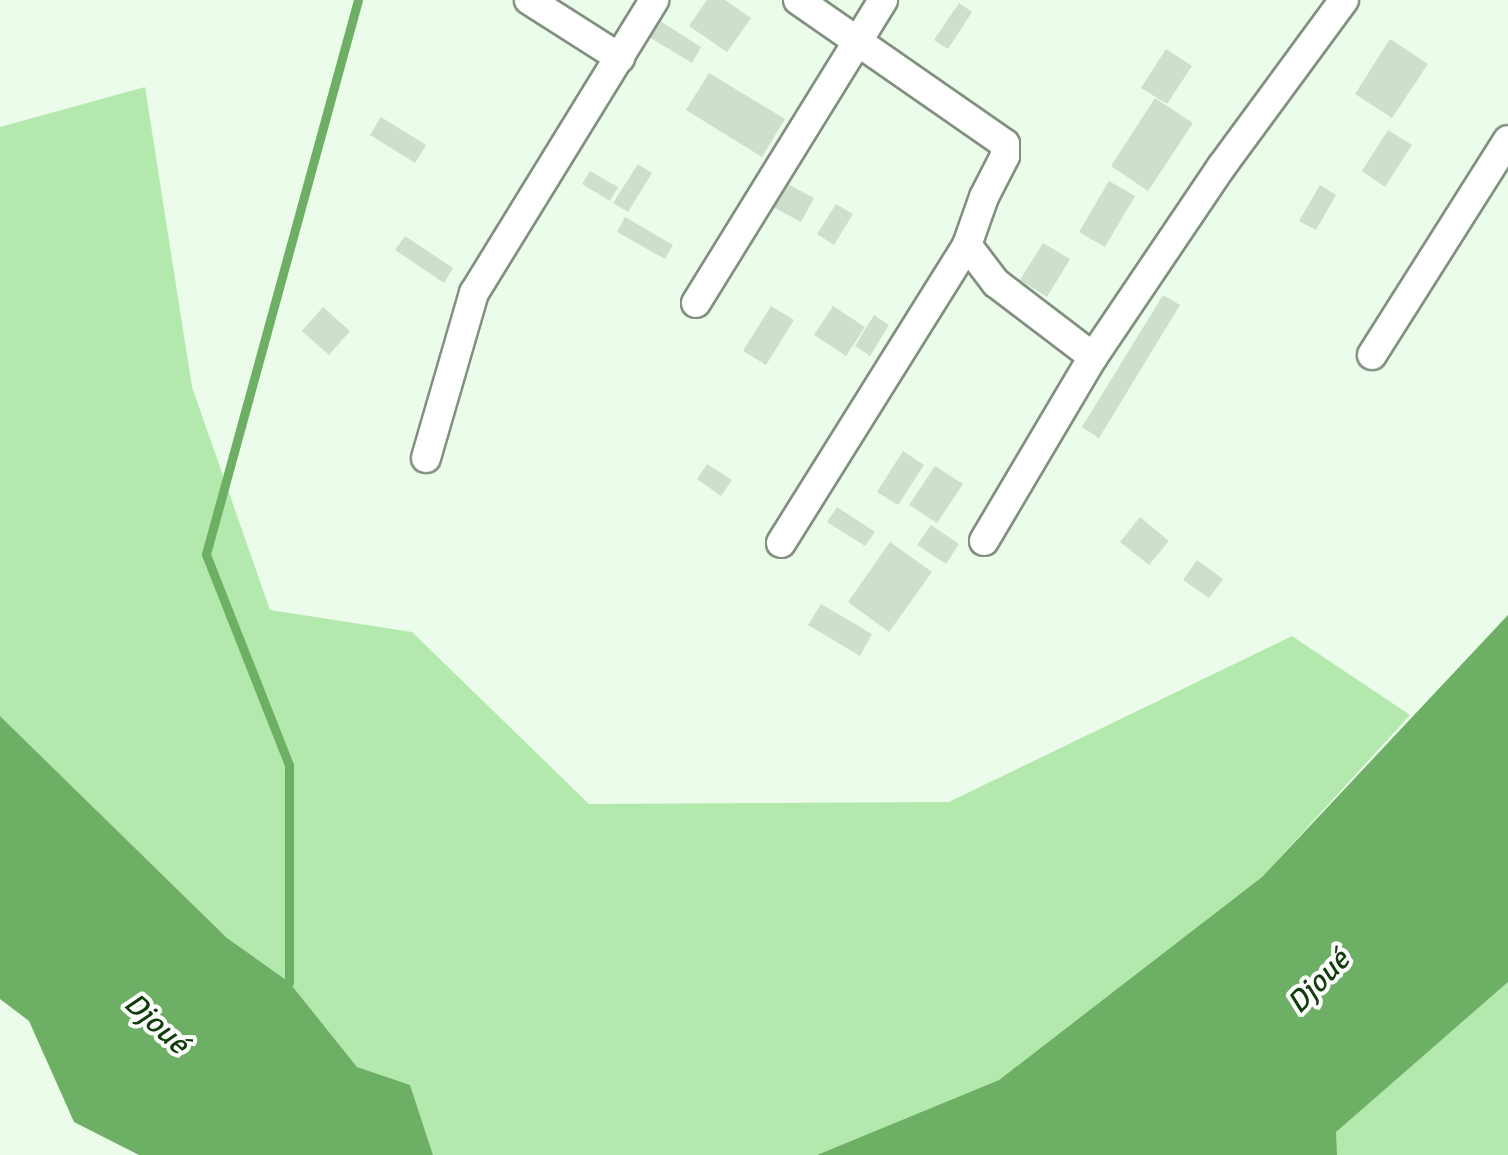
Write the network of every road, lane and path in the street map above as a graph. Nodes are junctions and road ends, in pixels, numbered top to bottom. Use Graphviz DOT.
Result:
graph roads {
  1 [pos="529,0"];
  2 [pos="654,0"];
  3 [pos="798,0"];
  4 [pos="883,0"];
  5 [pos="1344,0"];
  6 [pos="858,42"];
  7 [pos="620,58"];
  8 [pos="1508,140"];
  9 [pos="967,245"];
  10 [pos="696,303"];
  11 [pos="1372,355"];
  12 [pos="1093,357"];
  13 [pos="426,458"];
  14 [pos="984,541"];
  15 [pos="782,543"];
  1 -- 7 [label="street"];
  2 -- 7 [label="street"];
  3 -- 6 [label="street"];
  4 -- 6 [label="street"];
  5 -- 12 [label="street"];
  6 -- 9 [label="street"];
  6 -- 10 [label="street"];
  7 -- 13 [label="street"];
  8 -- 11 [label="street"];
  9 -- 12 [label="street"];
  9 -- 15 [label="street"];
  12 -- 14 [label="street"];
}
